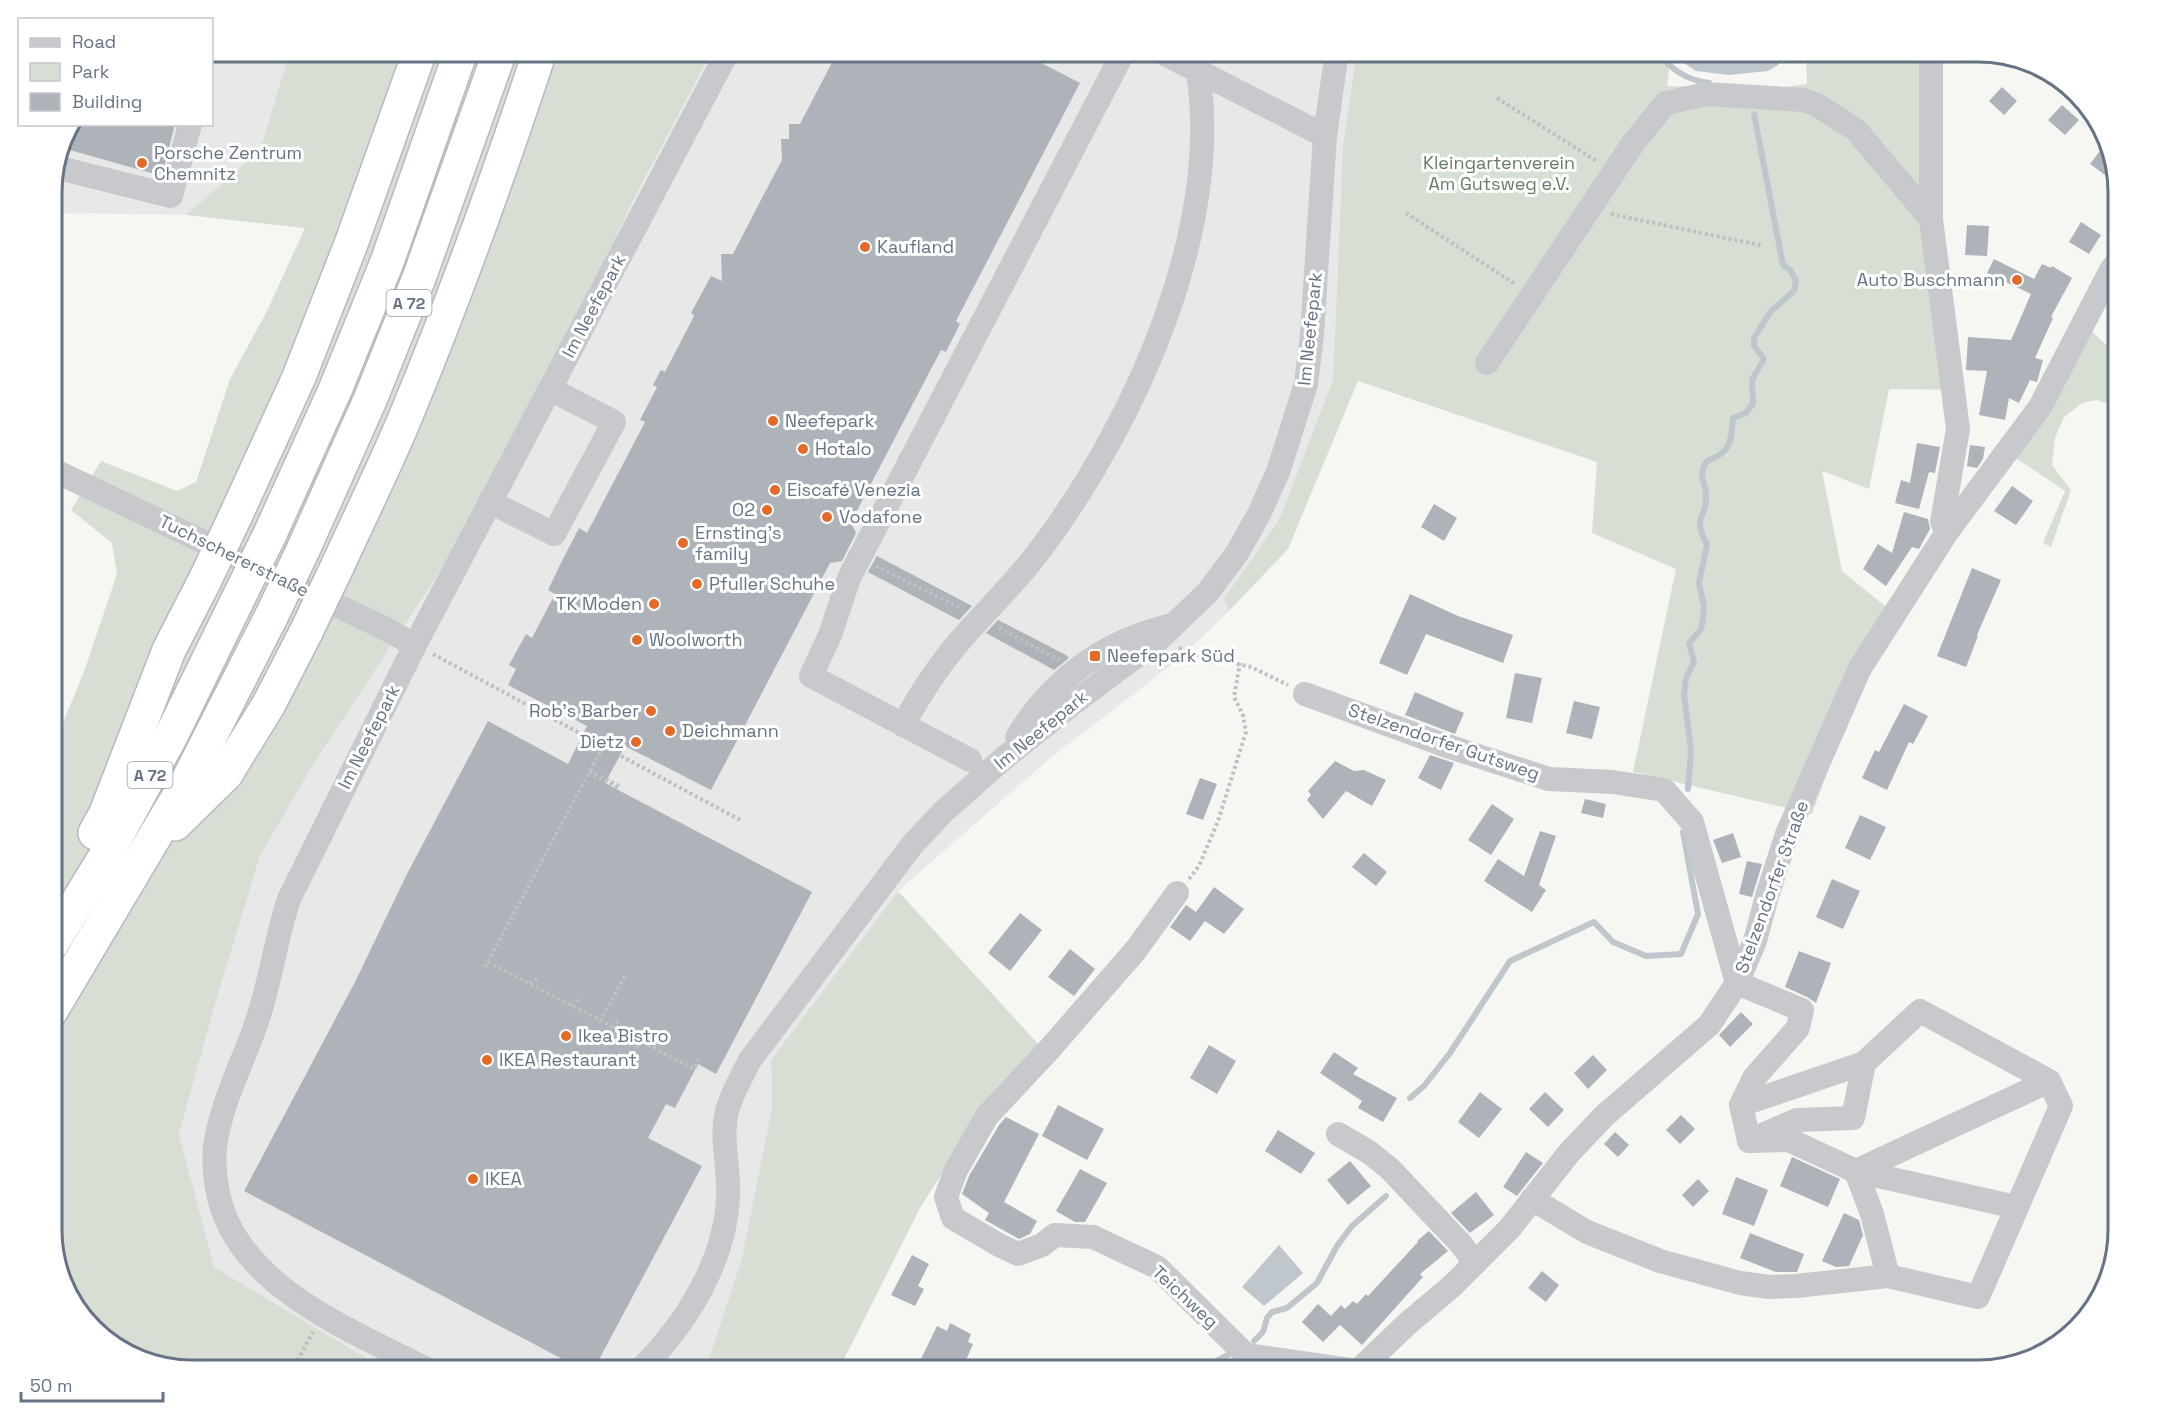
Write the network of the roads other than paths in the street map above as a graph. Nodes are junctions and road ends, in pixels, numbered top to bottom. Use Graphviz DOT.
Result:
graph roads {
  1 [pos="413,62"];
  2 [pos="457,62"];
  3 [pos="496,62"];
  4 [pos="536,62"];
  5 [pos="722,62"];
  6 [pos="1118,62"];
  7 [pos="1196,62"];
  8 [pos="1198,62"];
  9 [pos="1335,62"];
  10 [pos="1931,62"];
  11 [pos="189,126"];
  12 [pos="1324,136"];
  13 [pos="64,169"];
  14 [pos="1931,219"];
  15 [pos="2108,276"];
  16 [pos="1487,363"];
  17 [pos="550,389"];
  18 [pos="62,474"];
  19 [pos="490,502"];
  20 [pos="1947,532"];
  21 [pos="1168,640"];
  22 [pos="415,645"];
  23 [pos="1305,693"];
  24 [pos="903,724"];
  25 [pos="1003,759"];
  26 [pos="970,760"];
  27 [pos="145,853"];
  28 [pos="62,892"];
  29 [pos="1177,893"];
  30 [pos="62,927"];
  31 [pos="1737,983"];
  32 [pos="62,993"];
  33 [pos="1864,1064"];
  34 [pos="2049,1081"];
  35 [pos="1741,1105"];
  36 [pos="1338,1134"];
  37 [pos="1749,1141"];
  38 [pos="1856,1171"];
  39 [pos="1532,1199"];
  40 [pos="2016,1207"];
  41 [pos="1475,1263"];
  42 [pos="1888,1276"];
  43 [pos="409,1360"];
  44 [pos="650,1360"];
  45 [pos="1245,1360"];
  46 [pos="1369,1360"];
  1 -- 28 [label="highway, bridge"];
  2 -- 30 [label="highway, A 72, bridge"];
  3 -- 27 [label="highway, A 72, bridge"];
  4 -- 27 [label="highway, bridge"];
  5 -- 17 [label="street, Im Neefepark"];
  6 -- 24 [label="street"];
  7 -- 24 [label="street"];
  8 -- 12 [label="street"];
  9 -- 12 [label="street, Im Neefepark"];
  10 -- 14 [label="street"];
  11 -- 13 [label="street"];
  12 -- 21 [label="street, Im Neefepark"];
  14 -- 16 [label="street"];
  14 -- 20 [label="street"];
  15 -- 20 [label="street, Stelzendorfer Straße"];
  17 -- 19 [label="street, Im Neefepark"];
  17 -- 19 [label="street"];
  18 -- 22 [label="street, Tuchschererstraße"];
  19 -- 22 [label="street, Im Neefepark"];
  20 -- 31 [label="street, Stelzendorfer Straße"];
  21 -- 25 [label="street, Im Neefepark"];
  21 -- 25 [label="street"];
  22 -- 43 [label="street, Im Neefepark"];
  23 -- 31 [label="street, Stelzendorfer Gutsweg"];
  24 -- 26 [label="street"];
  25 -- 44 [label="street, Im Neefepark"];
  27 -- 32 [label="highway, A 72"];
  29 -- 45 [label="street, Teichweg"];
  31 -- 35 [label="street"];
  31 -- 39 [label="street, Stelzendorfer Straße"];
  33 -- 34 [label="street"];
  33 -- 35 [label="street"];
  33 -- 37 [label="street"];
  34 -- 38 [label="street"];
  34 -- 40 [label="street"];
  35 -- 37 [label="street"];
  36 -- 41 [label="street"];
  37 -- 38 [label="street"];
  38 -- 40 [label="street"];
  38 -- 42 [label="street"];
  39 -- 41 [label="street, Stelzendorfer Straße"];
  39 -- 42 [label="street"];
  40 -- 42 [label="street"];
  41 -- 46 [label="street, Stelzendorfer Straße"];
}
